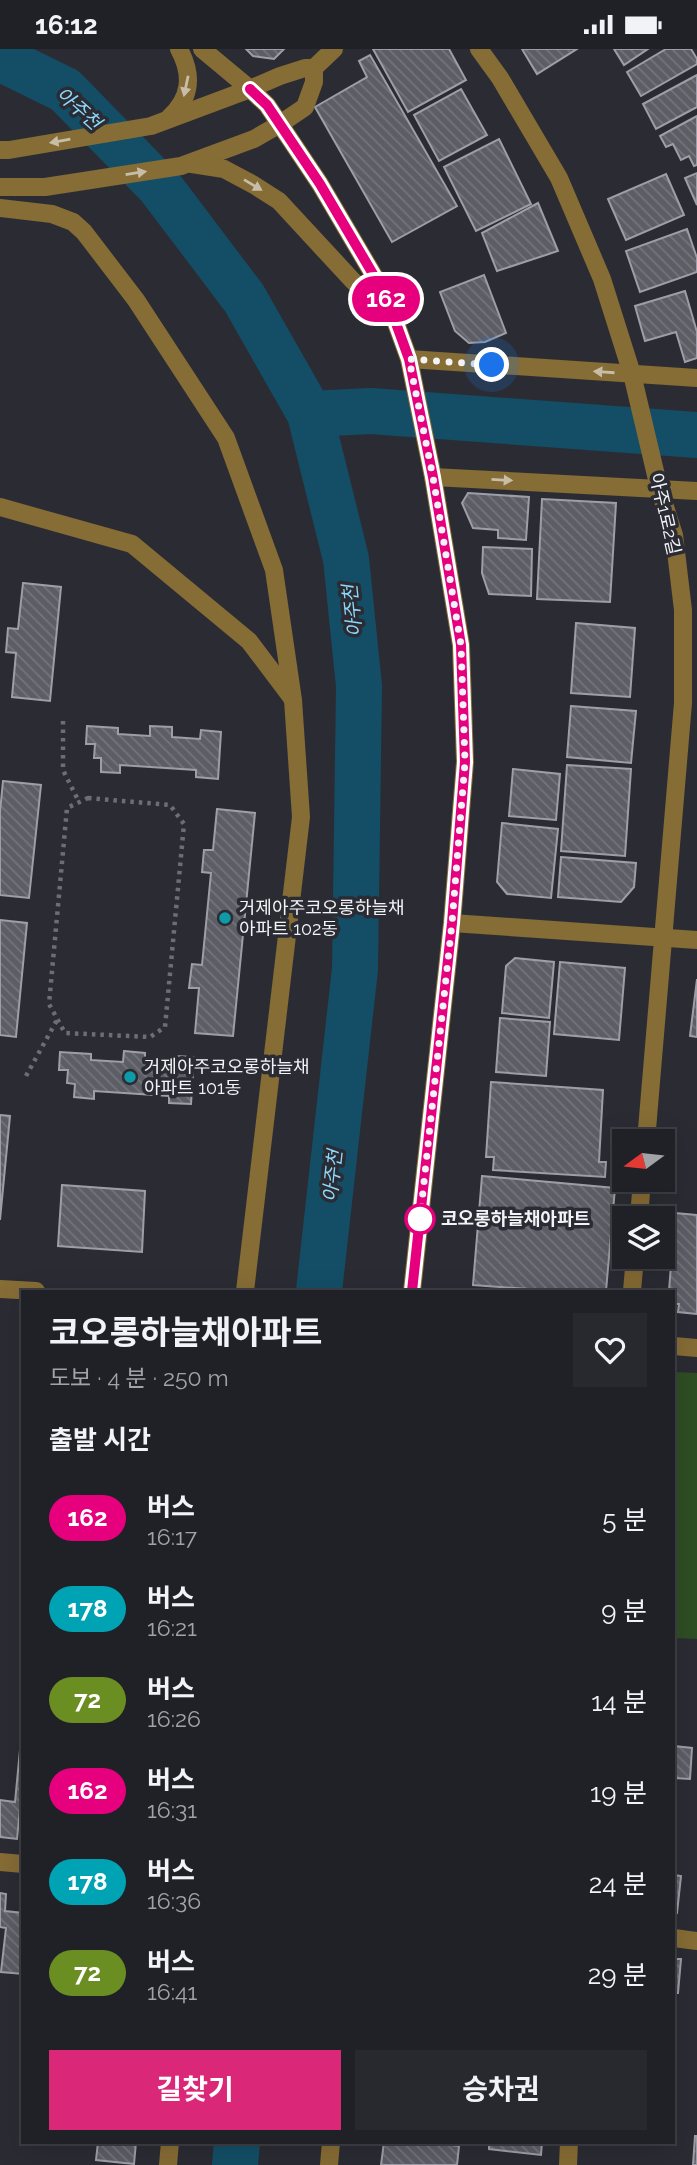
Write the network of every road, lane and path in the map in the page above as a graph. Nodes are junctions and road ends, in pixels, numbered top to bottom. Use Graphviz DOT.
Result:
graph roads {
  1 [pos="179,49"];
  2 [pos="202,49"];
  3 [pos="334,49"];
  4 [pos="479,49"];
  5 [pos="314,68"];
  6 [pos="250,89"];
  7 [pos="160,123"];
  8 [pos="280,124"];
  9 [pos="4,150"];
  10 [pos="185,165"];
  11 [pos="0,187"];
  12 [pos="0,208"];
  13 [pos="393,315"];
  14 [pos="409,359"];
  15 [pos="632,374"];
  16 [pos="697,378"];
  17 [pos="433,477"];
  18 [pos="659,488"];
  19 [pos="697,491"];
  20 [pos="0,507"];
  21 [pos="293,700"];
  22 [pos="63,721"];
  23 [pos="79,802"];
  24 [pos="452,923"];
  25 [pos="663,937"];
  26 [pos="697,940"];
  27 [pos="57,1020"];
  28 [pos="26,1076"];
  29 [pos="647,1129"];
  30 [pos="634,1269"];
  31 [pos="0,1289"];
  32 [pos="21,1290"];
  33 [pos="245,1290"];
  34 [pos="412,1290"];
  35 [pos="632,1290"];
  36 [pos="675,1346"];
  37 [pos="697,1347"];
  38 [pos="0,1862"];
  39 [pos="21,1864"];
  40 [pos="675,1938"];
  41 [pos="697,1941"];
  42 [pos="170,2144"];
  43 [pos="331,2144"];
  44 [pos="569,2144"];
  45 [pos="168,2165"];
  46 [pos="329,2165"];
  47 [pos="568,2165"];
  1 -- 7 [label="street, one-way"];
  2 -- 6 [label="street"];
  3 -- 5 [label="street"];
  4 -- 15 [label="street, 아주1로2길"];
  5 -- 6 [label="street"];
  5 -- 8 [label="street"];
  6 -- 7 [label="street"];
  6 -- 8 [label="street"];
  7 -- 9 [label="street, one-way"];
  8 -- 10 [label="street"];
  8 -- 13 [label="street"];
  11 -- 10 [label="street, one-way"];
  10 -- 13 [label="street, one-way"];
  12 -- 21 [label="street"];
  13 -- 14 [label="street"];
  15 -- 14 [label="street, one-way"];
  14 -- 17 [label="street"];
  15 -- 16 [label="street"];
  15 -- 18 [label="street, 아주1로2길"];
  17 -- 18 [label="street, one-way"];
  17 -- 24 [label="street"];
  18 -- 19 [label="street"];
  18 -- 25 [label="street, 아주1로2길"];
  20 -- 21 [label="street"];
  21 -- 33 [label="street"];
  22 -- 23 [label="path"];
  23 -- 27 [label="path"];
  23 -- 27 [label="path"];
  24 -- 25 [label="street"];
  24 -- 34 [label="street"];
  25 -- 26 [label="street"];
  25 -- 29 [label="street, 아주1로2길"];
  27 -- 28 [label="path"];
  30 -- 35 [label="street"];
  31 -- 32 [label="street"];
  36 -- 37 [label="street"];
  38 -- 39 [label="street"];
  40 -- 41 [label="street"];
  42 -- 45 [label="street"];
  43 -- 46 [label="street"];
  44 -- 47 [label="street"];
}
